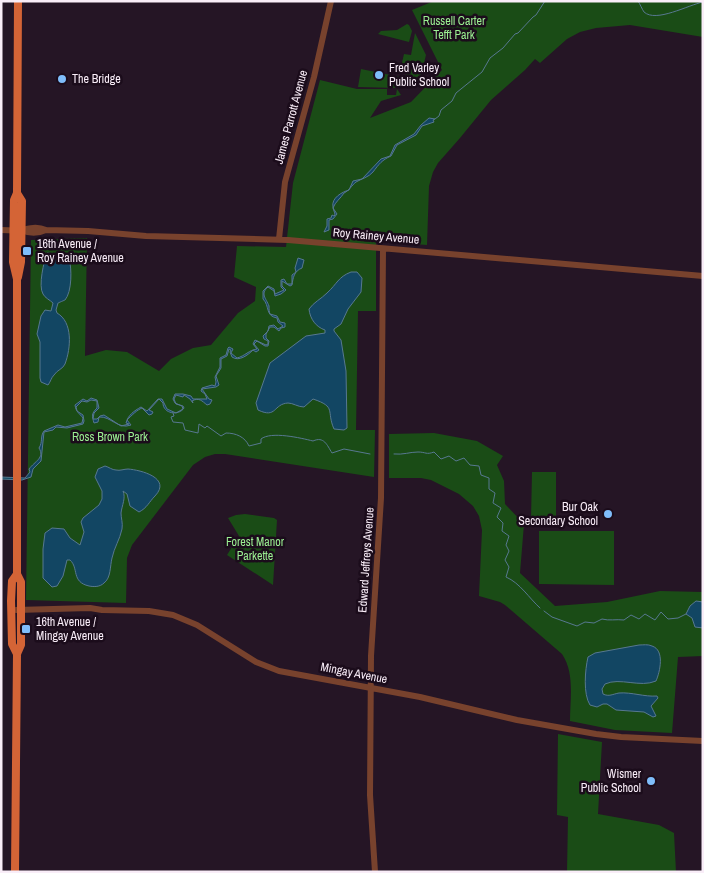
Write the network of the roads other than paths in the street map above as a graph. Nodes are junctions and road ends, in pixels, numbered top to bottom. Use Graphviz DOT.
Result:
graph roads {
  1 [pos="18,1"];
  2 [pos="331,1"];
  3 [pos="17,193"];
  4 [pos="1,230"];
  5 [pos="13,230"];
  6 [pos="22,230"];
  7 [pos="279,239"];
  8 [pos="383,248"];
  9 [pos="703,276"];
  10 [pos="17,279"];
  11 [pos="17,574"];
  12 [pos="12,610"];
  13 [pos="21,610"];
  14 [pos="17,654"];
  15 [pos="371,688"];
  16 [pos="703,741"];
  17 [pos="15,872"];
  18 [pos="376,872"];
  1 -- 3 [label="main road"];
  2 -- 7 [label="street, James Parrott Avenue"];
  3 -- 5 [label="main road"];
  3 -- 6 [label="main road"];
  4 -- 5 [label="street, Roy Rainey Avenue"];
  5 -- 6 [label="street, Roy Rainey Avenue"];
  5 -- 10 [label="main road"];
  6 -- 7 [label="street, Roy Rainey Avenue"];
  6 -- 10 [label="main road"];
  7 -- 8 [label="street, Roy Rainey Avenue"];
  8 -- 9 [label="street, Roy Rainey Avenue"];
  8 -- 15 [label="street, Edward Jeffreys Avenue"];
  10 -- 11 [label="main road"];
  11 -- 12 [label="main road"];
  11 -- 13 [label="main road"];
  12 -- 13 [label="street, Mingay Avenue"];
  12 -- 14 [label="main road"];
  13 -- 14 [label="main road"];
  13 -- 15 [label="street, Mingay Avenue"];
  14 -- 17 [label="main road"];
  15 -- 16 [label="street, Mingay Avenue"];
  15 -- 18 [label="street, Edward Jeffreys Avenue"];
}
